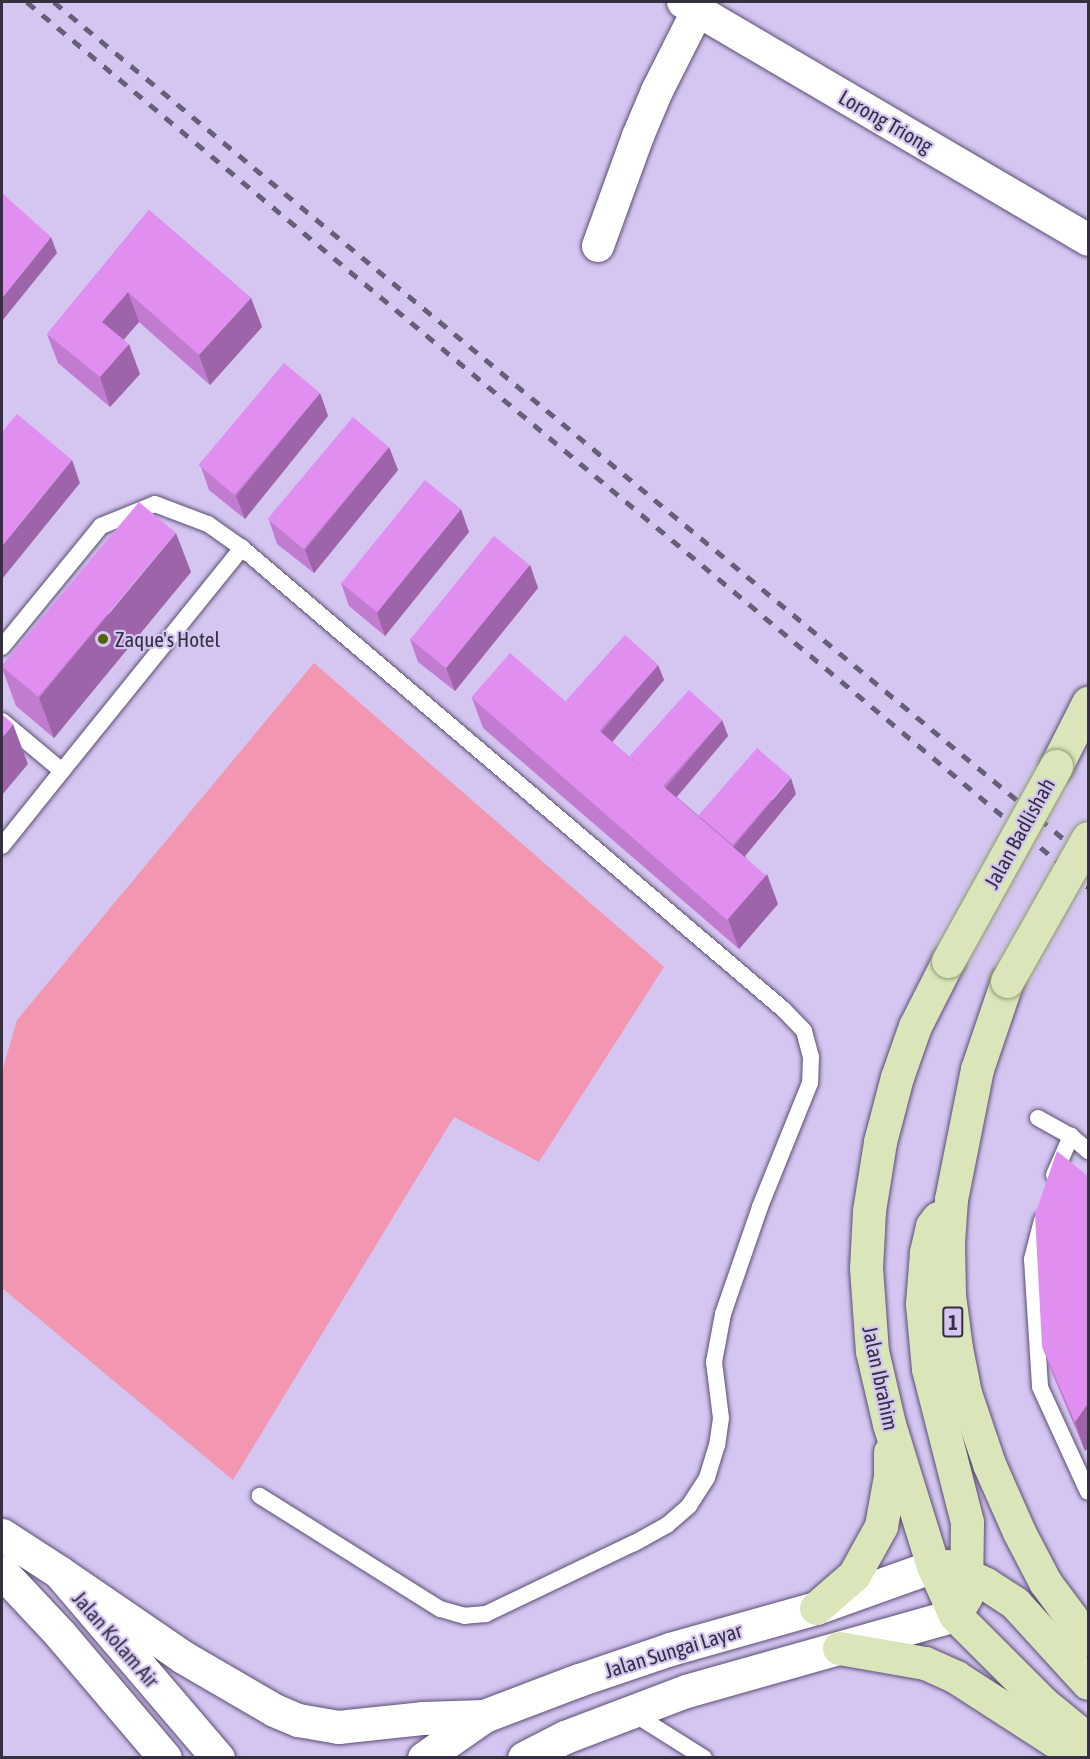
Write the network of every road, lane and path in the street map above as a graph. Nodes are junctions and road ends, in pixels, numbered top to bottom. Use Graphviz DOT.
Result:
graph roads {
  1 [pos="690,6"];
  2 [pos="1089,240"];
  3 [pos="598,246"];
  4 [pos="242,548"];
  5 [pos="2,647"];
  6 [pos="1089,703"];
  7 [pos="2,721"];
  8 [pos="1071,748"];
  9 [pos="63,771"];
  10 [pos="1089,838"];
  11 [pos="2,846"];
  12 [pos="948,961"];
  13 [pos="1038,1118"];
  14 [pos="1071,1136"];
  15 [pos="1089,1151"];
  16 [pos="1051,1187"];
  17 [pos="951,1199"];
  18 [pos="1045,1208"];
  19 [pos="889,1424"];
  20 [pos="1089,1492"];
  21 [pos="260,1496"];
  22 [pos="2,1535"];
  23 [pos="933,1566"];
  24 [pos="2,1572"];
  25 [pos="58,1572"];
  26 [pos="965,1574"];
  27 [pos="816,1608"];
  28 [pos="956,1615"];
  29 [pos="1089,1640"];
  30 [pos="839,1648"];
  31 [pos="1089,1683"];
  32 [pos="630,1712"];
  33 [pos="484,1716"];
  34 [pos="1089,1740"];
  35 [pos="1089,1756"];
  36 [pos="165,1758"];
  37 [pos="218,1758"];
  38 [pos="424,1758"];
  39 [pos="524,1758"];
  40 [pos="704,1758"];
  1 -- 2 [label="street, Lorong Triong"];
  1 -- 3 [label="street"];
  4 -- 5 [label="lane"];
  4 -- 9 [label="lane"];
  4 -- 21 [label="lane"];
  6 -- 8 [label="main road, Jalan Badlishah"];
  7 -- 9 [label="lane"];
  8 -- 12 [label="main road, Jalan Badlishah, bridge"];
  9 -- 11 [label="lane"];
  10 -- 17 [label="main road, 1, bridge"];
  12 -- 19 [label="main road, Jalan Ibrahim"];
  13 -- 14 [label="lane"];
  14 -- 15 [label="lane"];
  14 -- 16 [label="lane"];
  17 -- 26 [label="main road"];
  17 -- 29 [label="main road, 1"];
  18 -- 20 [label="lane"];
  19 -- 23 [label="main road, Jalan Ibrahim"];
  19 -- 27 [label="main road"];
  22 -- 25 [label="main road, Jalan Kolam Air"];
  23 -- 26 [label="main road"];
  23 -- 27 [label="main road, Jalan Sungai Layar"];
  23 -- 28 [label="main road, Jalan Ibrahim"];
  24 -- 36 [label="main road, Jalan Kolam Air"];
  25 -- 33 [label="main road"];
  25 -- 37 [label="main road, Jalan Kolam Air"];
  26 -- 28 [label="main road"];
  26 -- 31 [label="main road"];
  27 -- 33 [label="main road, Jalan Sungai Layar"];
  28 -- 30 [label="main road, Jalan Sungai Layar"];
  28 -- 34 [label="main road, Jalan Ibrahim"];
  30 -- 32 [label="main road, Jalan Sungai Layar"];
  30 -- 35 [label="main road"];
  32 -- 39 [label="main road, Jalan Sungai Layar"];
  32 -- 40 [label="lane"];
  33 -- 38 [label="main road, Jalan Sungai Layar"];
}
